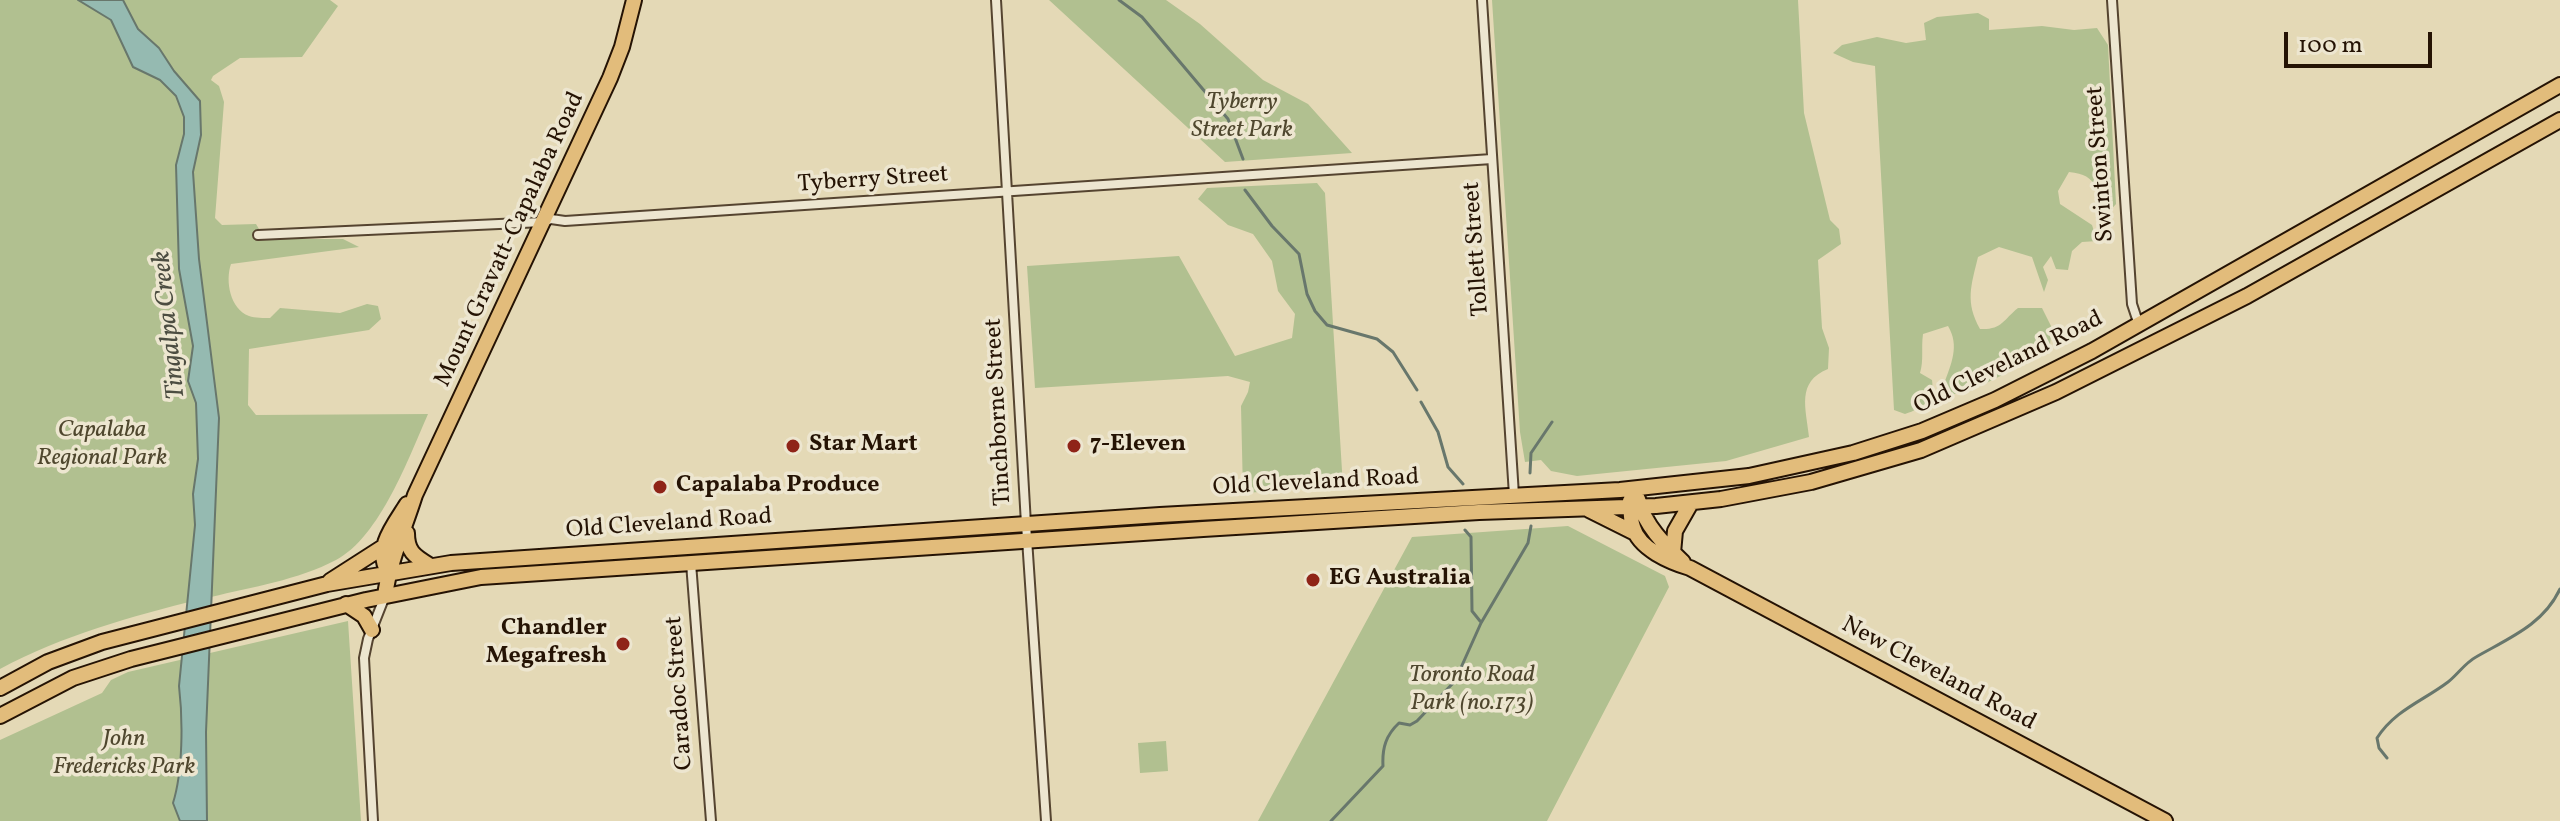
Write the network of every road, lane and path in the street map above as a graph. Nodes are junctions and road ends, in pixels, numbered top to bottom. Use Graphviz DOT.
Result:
graph roads {
  1 [pos="634,0"];
  2 [pos="996,0"];
  3 [pos="1482,0"];
  4 [pos="2112,0"];
  5 [pos="2560,85"];
  6 [pos="2560,120"];
  7 [pos="1492,159"];
  8 [pos="1008,191"];
  9 [pos="543,222"];
  10 [pos="258,235"];
  11 [pos="2139,325"];
  12 [pos="1632,488"];
  13 [pos="415,495"];
  14 [pos="1514,495"];
  15 [pos="1691,503"];
  16 [pos="1635,507"];
  17 [pos="1587,509"];
  18 [pos="407,520"];
  19 [pos="1026,524"];
  20 [pos="1635,533"];
  21 [pos="1027,540"];
  22 [pos="383,547"];
  23 [pos="1673,553"];
  24 [pos="691,562"];
  25 [pos="429,565"];
  26 [pos="1690,568"];
  27 [pos="388,572"];
  28 [pos="327,584"];
  29 [pos="385,596"];
  30 [pos="346,604"];
  31 [pos="372,630"];
  32 [pos="0,688"];
  33 [pos="0,716"];
  34 [pos="373,821"];
  35 [pos="711,821"];
  36 [pos="1046,821"];
  37 [pos="2165,821"];
  1 -- 9 [label="main road, Mount Gravatt-Capalaba Road"];
  2 -- 8 [label="street, Tinchborne Street"];
  3 -- 7 [label="street, Tollett Street"];
  4 -- 11 [label="street, Swinton Street"];
  5 -- 11 [label="main road, Old Cleveland Road"];
  6 -- 15 [label="main road, Old Cleveland Road"];
  7 -- 8 [label="street, Tyberry Street"];
  7 -- 14 [label="street, Tollett Street"];
  8 -- 9 [label="street, Tyberry Street"];
  8 -- 19 [label="street, Tinchborne Street"];
  9 -- 10 [label="street, Tyberry Street"];
  9 -- 13 [label="main road, Mount Gravatt-Capalaba Road"];
  11 -- 12 [label="main road, Old Cleveland Road"];
  12 -- 14 [label="main road, Old Cleveland Road"];
  12 -- 16 [label="main road, New Cleveland Road"];
  13 -- 18 [label="main road, Mount Gravatt-Capalaba Road"];
  13 -- 22 [label="main road, Mount Gravatt-Capalaba Road"];
  14 -- 19 [label="main road, Old Cleveland Road"];
  15 -- 16 [label="main road, Old Cleveland Road"];
  15 -- 23 [label="main road"];
  16 -- 17 [label="main road, Old Cleveland Road"];
  16 -- 20 [label="main road, New Cleveland Road"];
  16 -- 23 [label="main road, New Cleveland Road"];
  17 -- 20 [label="main road"];
  17 -- 21 [label="main road, Old Cleveland Road"];
  18 -- 25 [label="main road"];
  18 -- 27 [label="main road, Mount Gravatt-Capalaba Road"];
  19 -- 21 [label="street, Tinchborne Street"];
  19 -- 25 [label="main road, Old Cleveland Road"];
  20 -- 26 [label="main road, New Cleveland Road"];
  21 -- 24 [label="main road, Old Cleveland Road"];
  21 -- 36 [label="street, Tinchborne Street"];
  22 -- 27 [label="main road, Mount Gravatt-Capalaba Road"];
  22 -- 28 [label="main road"];
  23 -- 26 [label="main road, New Cleveland Road"];
  24 -- 29 [label="main road, Old Cleveland Road"];
  24 -- 35 [label="street, Caradoc Street"];
  25 -- 27 [label="main road, Old Cleveland Road"];
  26 -- 37 [label="main road, New Cleveland Road"];
  27 -- 28 [label="main road, Old Cleveland Road"];
  27 -- 29 [label="main road, Mount Gravatt-Capalaba Road"];
  28 -- 32 [label="main road, Old Cleveland Road"];
  29 -- 30 [label="main road, Old Cleveland Road"];
  29 -- 31 [label="street"];
  30 -- 31 [label="main road"];
  30 -- 33 [label="main road, Old Cleveland Road"];
  31 -- 34 [label="street"];
}
